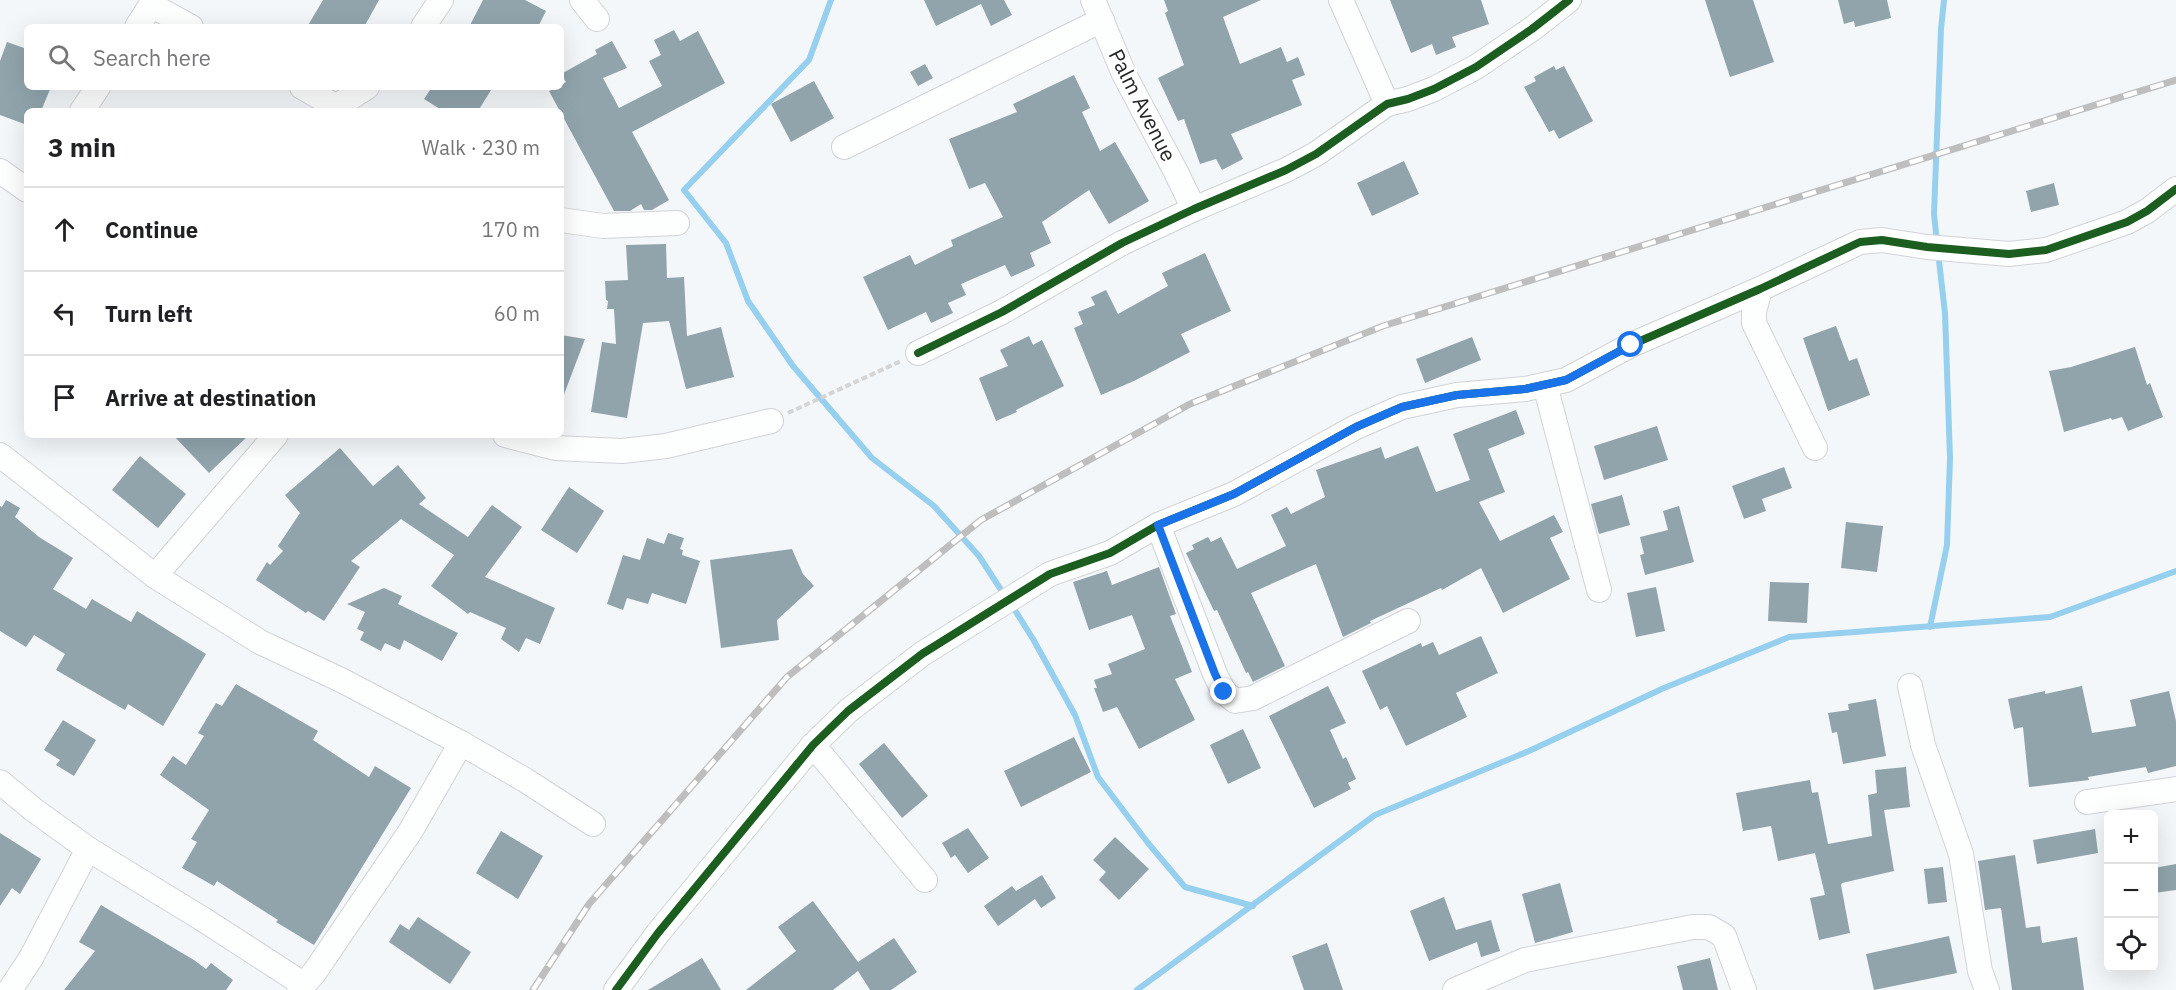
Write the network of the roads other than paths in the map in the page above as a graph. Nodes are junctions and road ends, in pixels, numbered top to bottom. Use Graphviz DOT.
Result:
graph roads {
  1 [pos="441,0"];
  2 [pos="582,0"];
  3 [pos="1341,0"];
  4 [pos="1569,0"];
  5 [pos="153,3"];
  6 [pos="1098,10"];
  7 [pos="597,19"];
  8 [pos="139,24"];
  9 [pos="186,24"];
  10 [pos="425,24"];
  11 [pos="96,90"];
  12 [pos="308,90"];
  13 [pos="363,90"];
  14 [pos="1387,104"];
  15 [pos="84,108"];
  16 [pos="341,108"];
  17 [pos="844,147"];
  18 [pos="0,171"];
  19 [pos="24,184"];
  20 [pos="2176,189"];
  21 [pos="1194,209"];
  22 [pos="564,220"];
  23 [pos="677,223"];
  24 [pos="1760,289"];
  25 [pos="918,353"];
  26 [pos="1545,385"];
  27 [pos="771,420"];
  28 [pos="273,438"];
  29 [pos="517,438"];
  30 [pos="1815,448"];
  31 [pos="0,455"];
  32 [pos="1158,525"];
  33 [pos="155,576"];
  34 [pos="1599,590"];
  35 [pos="1408,621"];
  36 [pos="1910,686"];
  37 [pos="461,743"];
  38 [pos="813,745"];
  39 [pos="0,782"];
  40 [pos="2176,789"];
  41 [pos="2087,802"];
  42 [pos="593,824"];
  43 [pos="88,849"];
  44 [pos="925,880"];
  45 [pos="301,987"];
  46 [pos="10,990"];
  47 [pos="616,990"];
  48 [pos="1455,990"];
  49 [pos="1744,990"];
  50 [pos="1987,990"];
  1 -- 10 [label="street"];
  2 -- 7 [label="street"];
  3 -- 14 [label="street"];
  4 -- 14 [label="street"];
  5 -- 8 [label="street"];
  5 -- 9 [label="street"];
  6 -- 17 [label="street"];
  6 -- 21 [label="street, Palm Avenue"];
  11 -- 15 [label="street"];
  12 -- 16 [label="street"];
  13 -- 16 [label="street"];
  14 -- 21 [label="street"];
  18 -- 19 [label="street"];
  20 -- 24 [label="street"];
  21 -- 25 [label="street"];
  22 -- 23 [label="street"];
  24 -- 26 [label="street"];
  24 -- 30 [label="street"];
  26 -- 32 [label="street"];
  26 -- 34 [label="street"];
  27 -- 29 [label="street"];
  28 -- 33 [label="street"];
  31 -- 33 [label="street"];
  32 -- 35 [label="street"];
  32 -- 38 [label="street"];
  33 -- 37 [label="street"];
  36 -- 50 [label="street"];
  37 -- 42 [label="street"];
  37 -- 45 [label="street"];
  38 -- 44 [label="street"];
  38 -- 47 [label="street"];
  39 -- 43 [label="street"];
  40 -- 41 [label="street"];
  43 -- 45 [label="street"];
  43 -- 46 [label="street"];
  48 -- 49 [label="street"];
}
